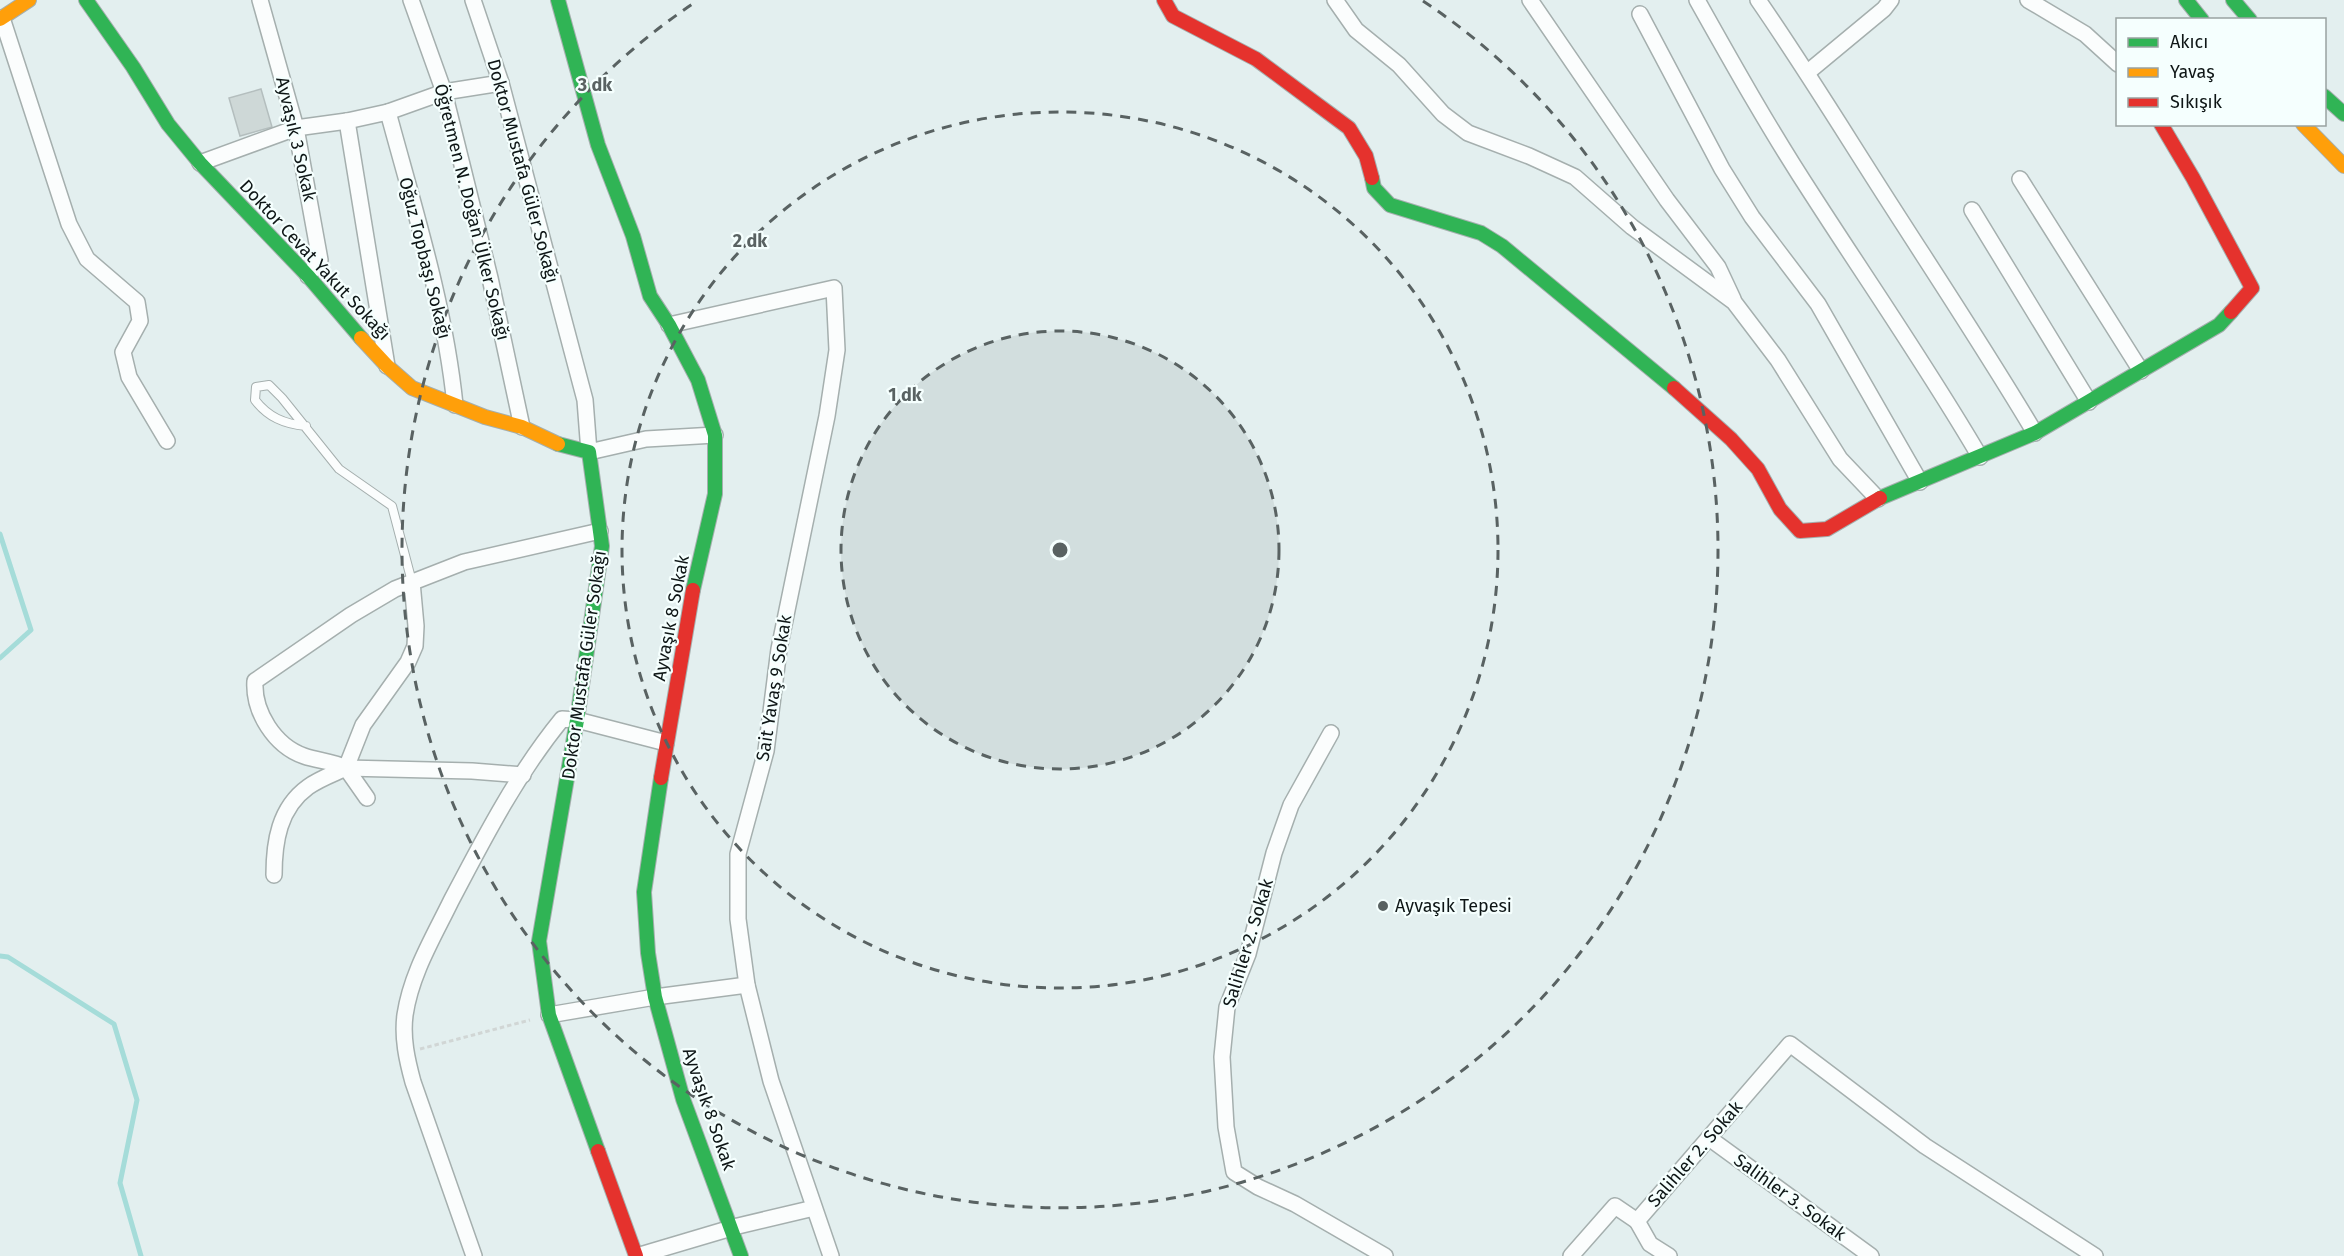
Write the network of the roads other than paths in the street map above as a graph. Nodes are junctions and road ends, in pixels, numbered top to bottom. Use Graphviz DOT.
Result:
graph roads {
  1 [pos="29,0"];
  2 [pos="86,0"];
  3 [pos="260,0"];
  4 [pos="411,0"];
  5 [pos="473,0"];
  6 [pos="558,0"];
  7 [pos="1164,0"];
  8 [pos="1335,0"];
  9 [pos="1530,0"];
  10 [pos="1696,0"];
  11 [pos="1758,0"];
  12 [pos="1891,0"];
  13 [pos="2028,0"];
  14 [pos="2186,0"];
  15 [pos="2233,0"];
  16 [pos="1640,14"];
  17 [pos="1,18"];
  18 [pos="2200,18"];
  19 [pos="2248,18"];
  20 [pos="2116,62"];
  21 [pos="1808,72"];
  22 [pos="501,83"];
  23 [pos="444,92"];
  24 [pos="2326,97"];
  25 [pos="388,112"];
  26 [pos="2344,114"];
  27 [pos="347,121"];
  28 [pos="2162,126"];
  29 [pos="2305,126"];
  30 [pos="296,128"];
  31 [pos="200,163"];
  32 [pos="2344,166"];
  33 [pos="2019,179"];
  34 [pos="1972,210"];
  35 [pos="308,276"];
  36 [pos="1734,302"];
  37 [pos="669,325"];
  38 [pos="387,366"];
  39 [pos="2141,371"];
  40 [pos="2089,402"];
  41 [pos="455,405"];
  42 [pos="306,426"];
  43 [pos="522,427"];
  44 [pos="2035,434"];
  45 [pos="715,435"];
  46 [pos="167,441"];
  47 [pos="589,452"];
  48 [pos="1980,457"];
  49 [pos="1920,482"];
  50 [pos="1878,499"];
  51 [pos="600,531"];
  52 [pos="412,582"];
  53 [pos="577,720"];
  54 [pos="1331,733"];
  55 [pos="666,742"];
  56 [pos="345,768"];
  57 [pos="523,775"];
  58 [pos="367,798"];
  59 [pos="274,875"];
  60 [pos="747,985"];
  61 [pos="655,997"];
  62 [pos="549,1015"];
  63 [pos="1709,1138"];
  64 [pos="814,1208"];
  65 [pos="1637,1221"];
  66 [pos="732,1228"];
  67 [pos="474,1256"];
  68 [pos="636,1256"];
  69 [pos="741,1256"];
  70 [pos="831,1256"];
  71 [pos="1384,1256"];
  72 [pos="1571,1256"];
  73 [pos="1669,1256"];
  74 [pos="1871,1256"];
  75 [pos="2095,1256"];
  1 -- 17 [label="main road"];
  2 -- 31 [label="main road, Doktor Cevat Yakut Sokağı"];
  3 -- 30 [label="street, Ayvaşık 3 Sokak"];
  4 -- 23 [label="street, Öğretmen N. Doğan Ülker Sokağı"];
  5 -- 22 [label="street, Doktor Mustafa Güler Sokağı"];
  6 -- 37 [label="main road, Ayvaşık 8 Sokak"];
  7 -- 50 [label="main road"];
  8 -- 36 [label="street"];
  9 -- 36 [label="street"];
  10 -- 48 [label="street"];
  11 -- 21 [label="street"];
  12 -- 21 [label="street"];
  13 -- 20 [label="street"];
  14 -- 18 [label="main road"];
  15 -- 19 [label="main road"];
  16 -- 49 [label="street"];
  17 -- 46 [label="street"];
  21 -- 44 [label="street"];
  22 -- 23 [label="street"];
  22 -- 47 [label="street, Doktor Mustafa Güler Sokağı"];
  23 -- 25 [label="street"];
  23 -- 43 [label="street, Öğretmen N. Doğan Ülker Sokağı"];
  24 -- 26 [label="main road"];
  25 -- 27 [label="street"];
  25 -- 41 [label="street, Oğuz Topbaşı Sokağı"];
  27 -- 30 [label="street"];
  27 -- 38 [label="street"];
  28 -- 39 [label="main road"];
  29 -- 32 [label="main road"];
  30 -- 31 [label="street"];
  30 -- 35 [label="street, Ayvaşık 3 Sokak"];
  31 -- 35 [label="main road, Doktor Cevat Yakut Sokağı"];
  33 -- 39 [label="street"];
  34 -- 40 [label="street"];
  35 -- 38 [label="main road, Doktor Cevat Yakut Sokağı"];
  36 -- 50 [label="street"];
  37 -- 45 [label="main road, Ayvaşık 8 Sokak"];
  37 -- 60 [label="street, Sait Yavaş 9 Sokak"];
  38 -- 41 [label="main road, Doktor Cevat Yakut Sokağı"];
  39 -- 40 [label="main road"];
  40 -- 44 [label="main road"];
  41 -- 43 [label="main road, Doktor Cevat Yakut Sokağı"];
  42 -- 42 [label="lane"];
  42 -- 52 [label="lane"];
  43 -- 47 [label="main road, Doktor Cevat Yakut Sokağı"];
  44 -- 48 [label="main road"];
  45 -- 47 [label="street"];
  45 -- 55 [label="main road, Ayvaşık 8 Sokak"];
  47 -- 51 [label="main road, Doktor Mustafa Güler Sokağı"];
  48 -- 49 [label="main road"];
  49 -- 50 [label="main road"];
  51 -- 52 [label="street"];
  51 -- 53 [label="main road, Doktor Mustafa Güler Sokağı"];
  52 -- 56 [label="street"];
  52 -- 56 [label="street"];
  53 -- 55 [label="street"];
  53 -- 57 [label="street"];
  53 -- 62 [label="main road, Doktor Mustafa Güler Sokağı"];
  54 -- 71 [label="street, Salihler 2. Sokak"];
  55 -- 61 [label="main road, Ayvaşık 8 Sokak"];
  56 -- 57 [label="street"];
  56 -- 58 [label="street"];
  56 -- 59 [label="street"];
  57 -- 67 [label="street"];
  60 -- 61 [label="street"];
  60 -- 64 [label="street, Sait Yavaş 9 Sokak"];
  61 -- 62 [label="street"];
  61 -- 66 [label="main road, Ayvaşık 8 Sokak"];
  62 -- 68 [label="main road, Doktor Mustafa Güler Sokağı"];
  63 -- 65 [label="street, Salihler 2. Sokak"];
  63 -- 74 [label="street, Salihler 3. Sokak"];
  63 -- 75 [label="street, Salihler 2. Sokak"];
  64 -- 66 [label="street"];
  64 -- 70 [label="street, Sait Yavaş 9 Sokak"];
  65 -- 72 [label="street, Salihler 2. Sokak"];
  65 -- 73 [label="street"];
  66 -- 68 [label="street"];
  66 -- 69 [label="main road, Ayvaşık 8 Sokak"];
}
